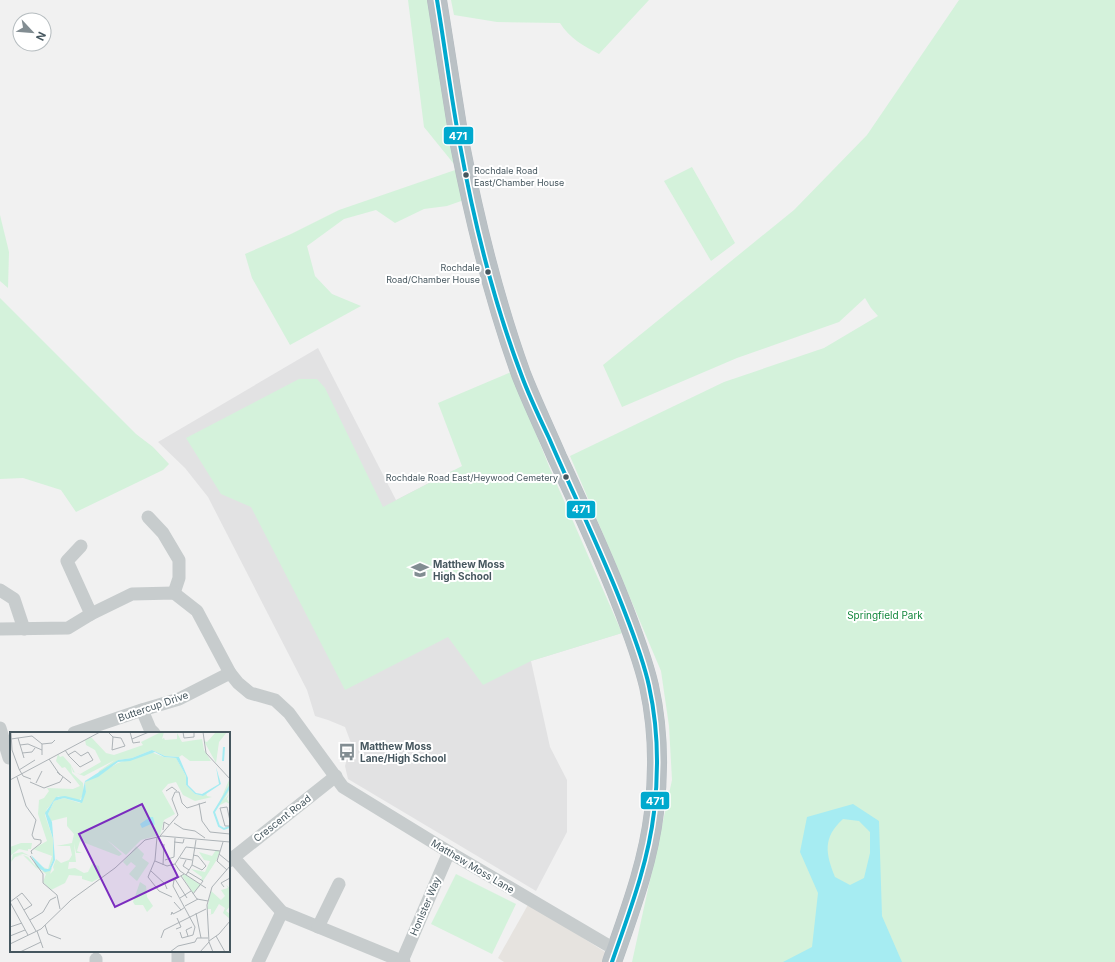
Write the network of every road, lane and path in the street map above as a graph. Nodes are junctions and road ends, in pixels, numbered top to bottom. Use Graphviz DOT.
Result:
graph roads {
  1 [pos="437,0"];
  2 [pos="148,517"];
  3 [pos="81,546"];
  4 [pos="0,590"];
  5 [pos="174,593"];
  6 [pos="91,614"];
  7 [pos="0,629"];
  8 [pos="24,629"];
  9 [pos="230,673"];
  10 [pos="142,710"];
  11 [pos="0,728"];
  12 [pos="77,732"];
  13 [pos="153,732"];
  14 [pos="7,759"];
  15 [pos="336,776"];
  16 [pos="449,852"];
  17 [pos="231,859"];
  18 [pos="339,884"];
  19 [pos="282,912"];
  20 [pos="318,927"];
  21 [pos="614,956"];
  22 [pos="403,961"];
  23 [pos="258,962"];
  1 -- 21 [label="highway"];
  2 -- 5 [label="street"];
  3 -- 6 [label="street"];
  4 -- 8 [label="street"];
  5 -- 6 [label="street"];
  5 -- 9 [label="street, Matthew Moss Lane"];
  6 -- 8 [label="street"];
  7 -- 8 [label="street"];
  9 -- 10 [label="street, Buttercup Drive"];
  9 -- 15 [label="street, Matthew Moss Lane"];
  10 -- 12 [label="street, Buttercup Drive"];
  10 -- 13 [label="street"];
  11 -- 14 [label="street"];
  15 -- 16 [label="street, Matthew Moss Lane"];
  15 -- 17 [label="street, Crescent Road"];
  16 -- 21 [label="street, Matthew Moss Lane"];
  16 -- 22 [label="street, Honister Way"];
  17 -- 19 [label="street"];
  18 -- 20 [label="street"];
  19 -- 20 [label="street"];
  19 -- 23 [label="street"];
  20 -- 22 [label="street"];
}
